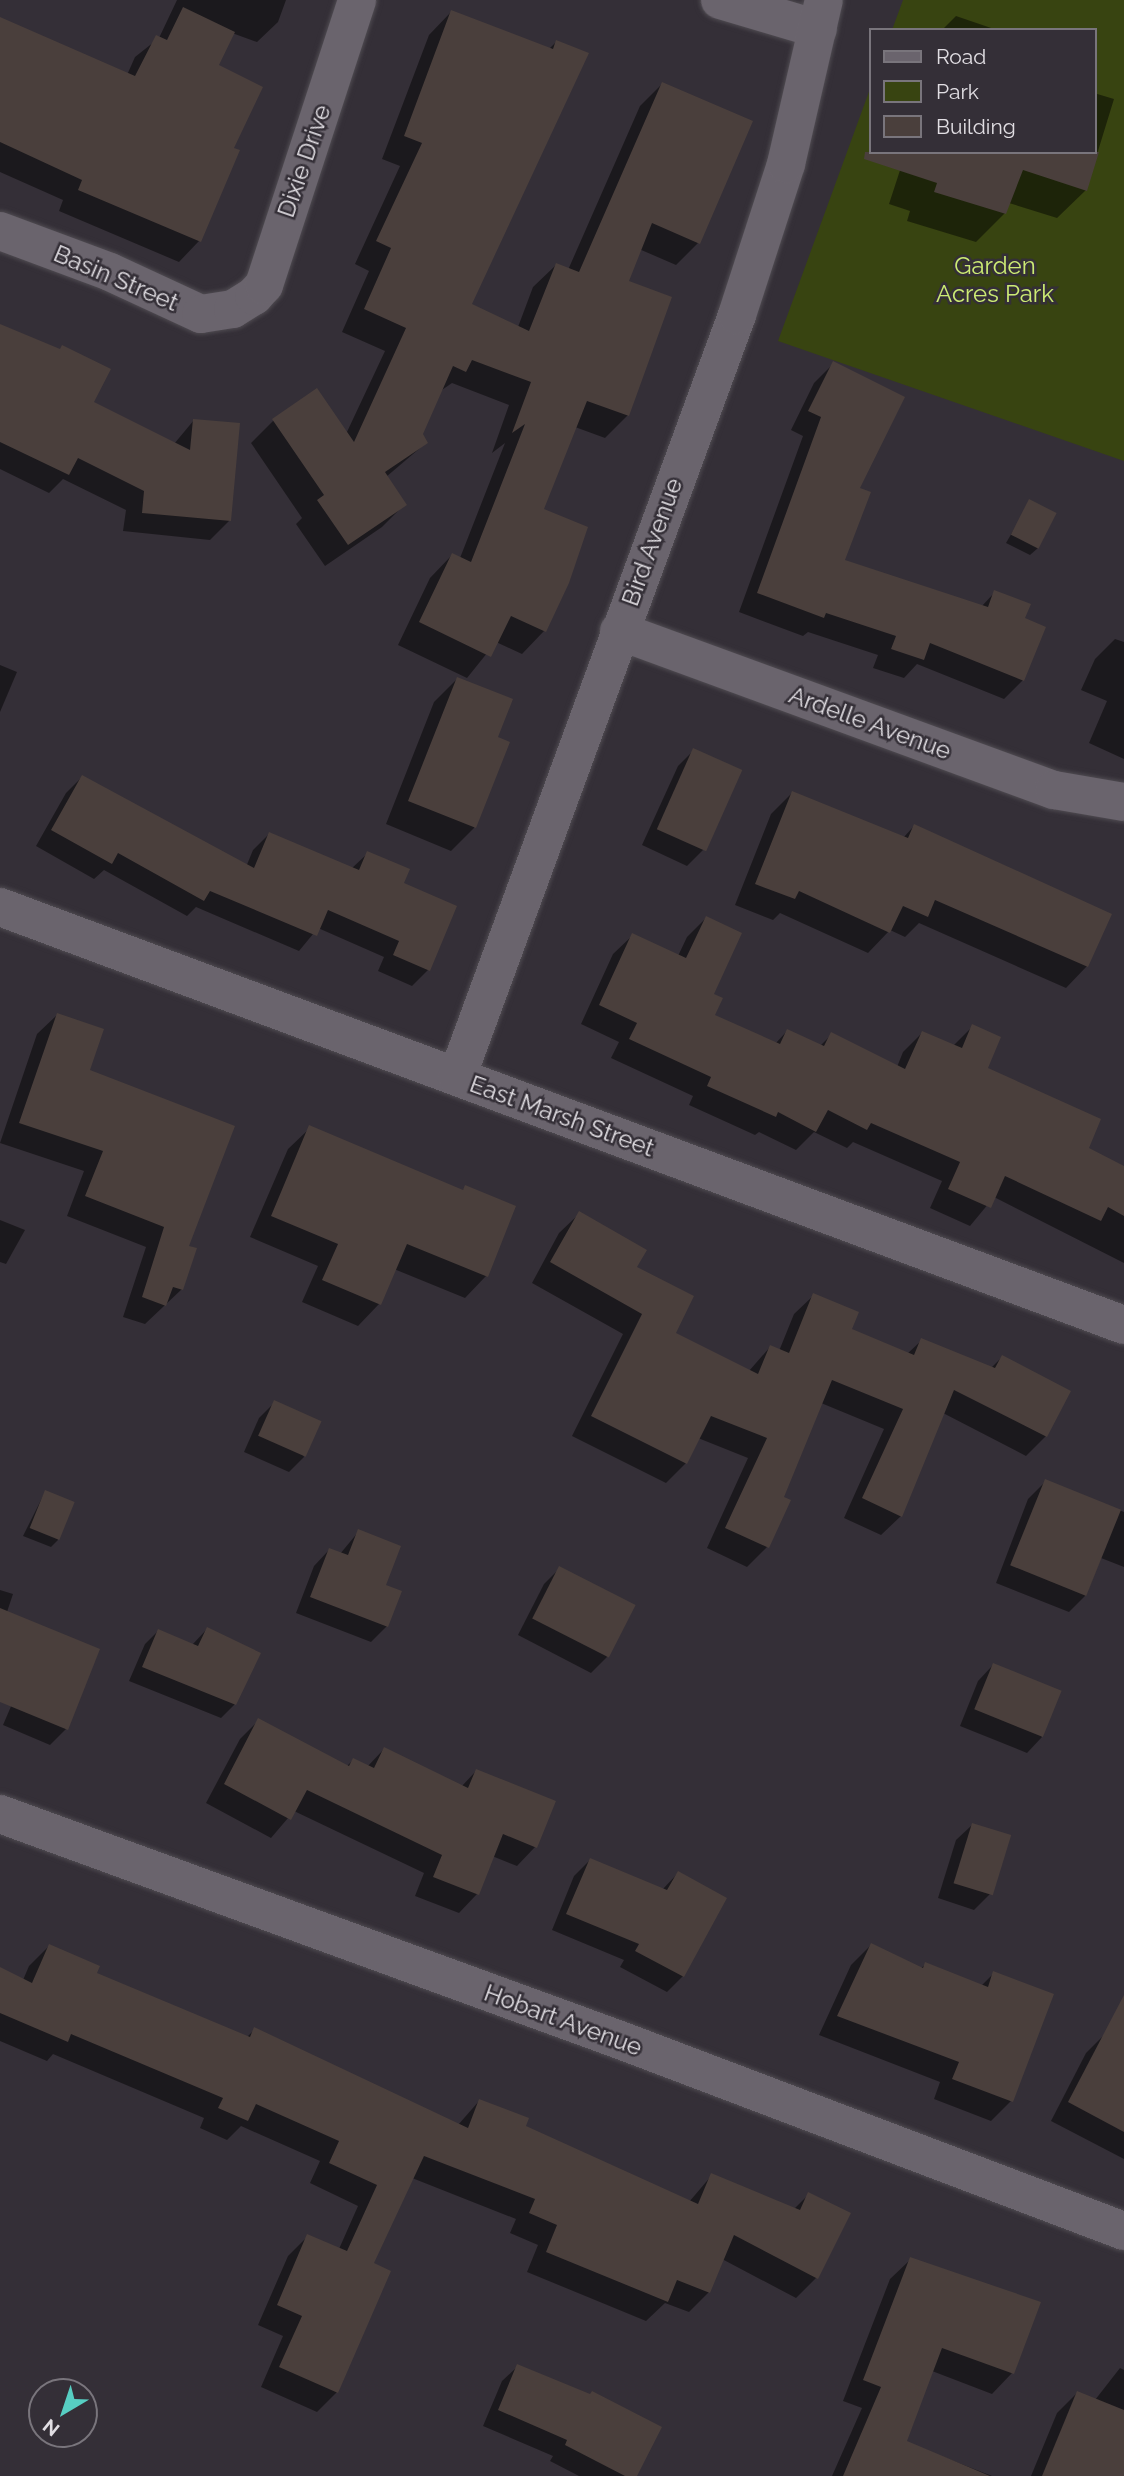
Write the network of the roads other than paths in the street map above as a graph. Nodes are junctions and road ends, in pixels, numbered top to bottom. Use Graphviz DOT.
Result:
graph roads {
  1 [pos="357,0"];
  2 [pos="720,0"];
  3 [pos="821,15"];
  4 [pos="0,231"];
  5 [pos="233,309"];
  6 [pos="619,631"];
  7 [pos="1124,802"];
  8 [pos="0,906"];
  9 [pos="457,1077"];
  10 [pos="1124,1325"];
  11 [pos="0,1814"];
  12 [pos="1124,2231"];
  1 -- 5 [label="street, Dixie Drive"];
  2 -- 3 [label="street"];
  3 -- 6 [label="street, Bird Avenue"];
  4 -- 5 [label="street, Basin Street"];
  6 -- 7 [label="street, Ardelle Avenue"];
  6 -- 9 [label="street, Bird Avenue"];
  8 -- 9 [label="street, East Marsh Street"];
  9 -- 10 [label="street, East Marsh Street"];
  11 -- 12 [label="street, Hobart Avenue"];
}
